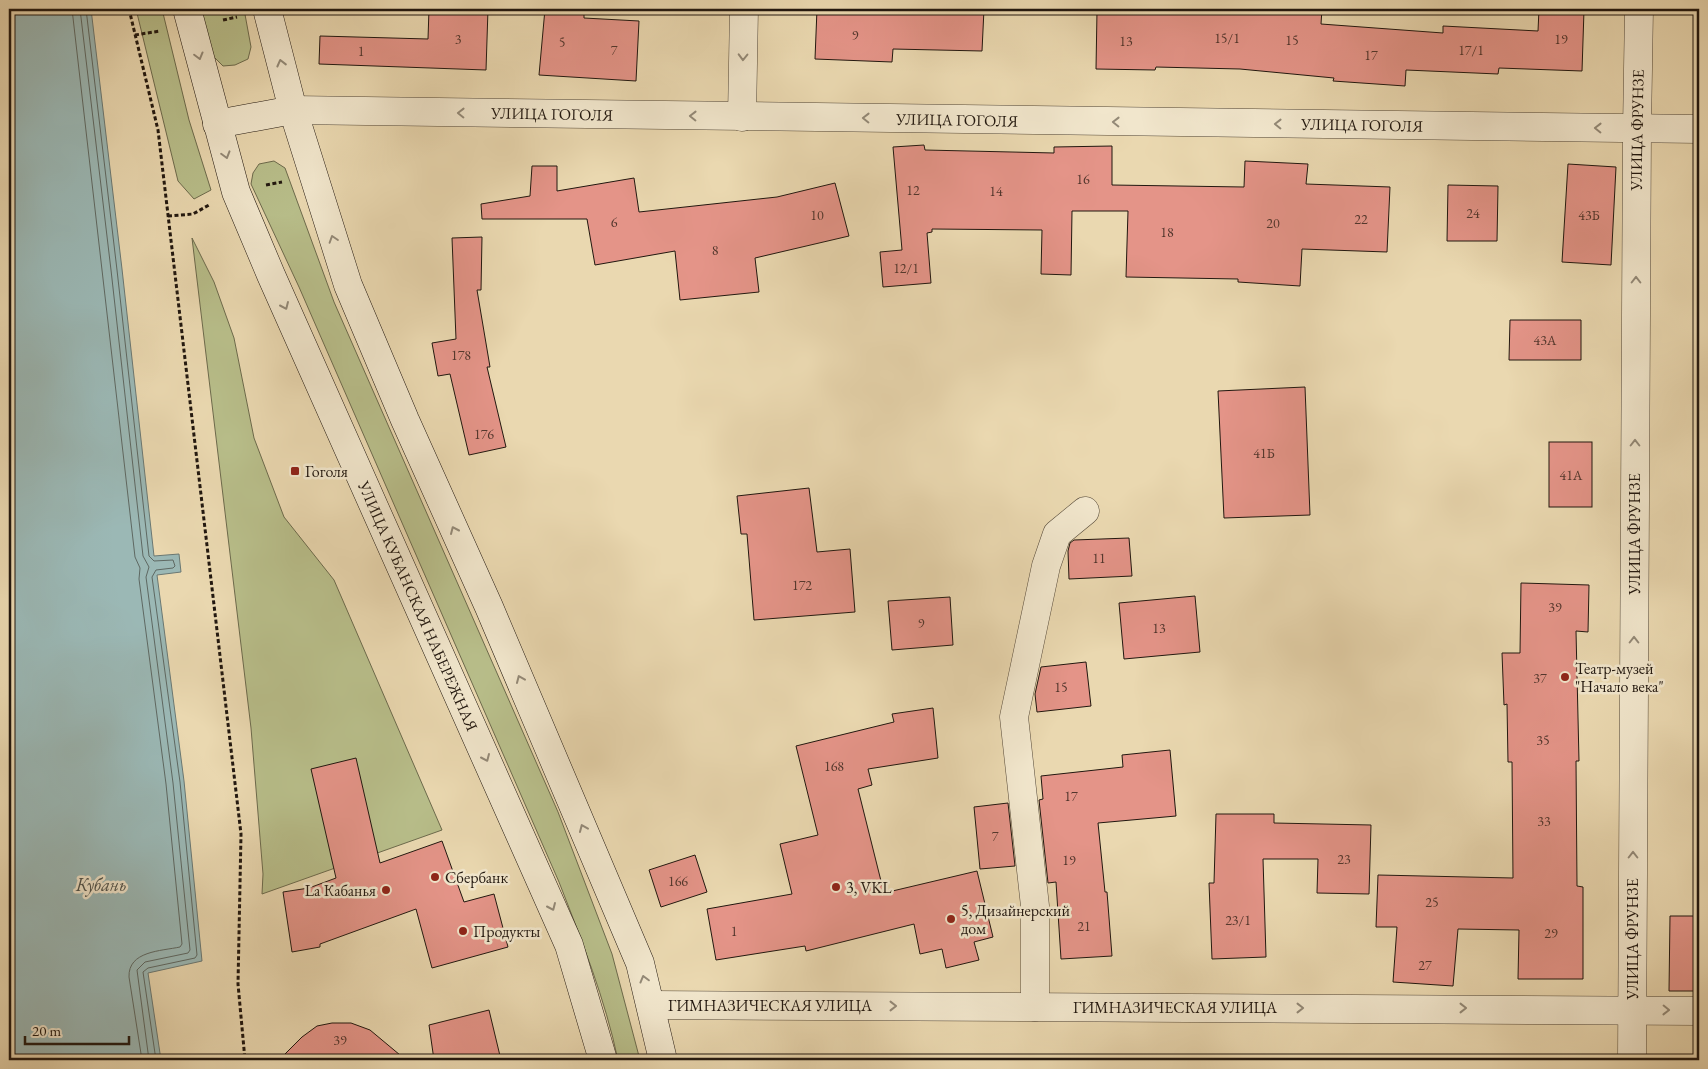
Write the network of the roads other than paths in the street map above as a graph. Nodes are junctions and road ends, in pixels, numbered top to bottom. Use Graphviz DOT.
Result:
graph roads {
  1 [pos="187,9"];
  2 [pos="267,9"];
  3 [pos="744,9"];
  4 [pos="1639,9"];
  5 [pos="293,110"];
  6 [pos="742,117"];
  7 [pos="217,124"];
  8 [pos="1637,129"];
  9 [pos="1699,129"];
  10 [pos="1085,511"];
  11 [pos="651,1005"];
  12 [pos="1035,1007"];
  13 [pos="1632,1009"];
  14 [pos="1699,1010"];
  15 [pos="603,1060"];
  16 [pos="663,1060"];
  17 [pos="1632,1060"];
  1 -- 7 [label="street, УЛИЦА КУБАНСКАЯ НАБЕРЕЖНАЯ, one-way"];
  5 -- 2 [label="street, one-way"];
  3 -- 6 [label="street, one-way"];
  4 -- 8 [label="street, УЛИЦА ФРУНЗЕ"];
  6 -- 5 [label="street, УЛИЦА ГОГОЛЯ, one-way"];
  5 -- 7 [label="street, УЛИЦА ГОГОЛЯ"];
  11 -- 5 [label="street, one-way"];
  8 -- 6 [label="street, УЛИЦА ГОГОЛЯ, one-way"];
  7 -- 15 [label="street, УЛИЦА КУБАНСКАЯ НАБЕРЕЖНАЯ, one-way"];
  8 -- 9 [label="street, УЛИЦА ГОГОЛЯ"];
  13 -- 8 [label="street, УЛИЦА ФРУНЗЕ, one-way"];
  10 -- 12 [label="street"];
  11 -- 12 [label="street, ГИМНАЗИЧЕСКАЯ УЛИЦА, one-way"];
  11 -- 16 [label="street"];
  12 -- 13 [label="street, ГИМНАЗИЧЕСКАЯ УЛИЦА, one-way"];
  13 -- 14 [label="street, ГИМНАЗИЧЕСКАЯ УЛИЦА, one-way"];
  13 -- 17 [label="street, УЛИЦА ФРУНЗЕ"];
}
